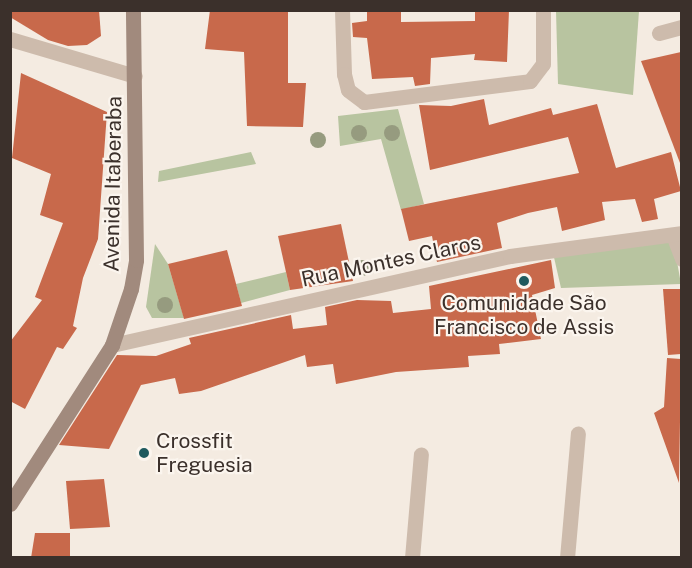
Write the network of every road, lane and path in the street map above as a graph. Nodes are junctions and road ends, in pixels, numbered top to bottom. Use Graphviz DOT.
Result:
graph roads {
  1 [pos="133,10"];
  2 [pos="342,10"];
  3 [pos="543,10"];
  4 [pos="681,27"];
  5 [pos="659,33"];
  6 [pos="10,39"];
  7 [pos="135,76"];
  8 [pos="677,234"];
  9 [pos="681,259"];
  10 [pos="112,345"];
  11 [pos="578,433"];
  12 [pos="421,454"];
  13 [pos="10,504"];
  14 [pos="412,558"];
  15 [pos="567,558"];
  1 -- 7 [label="main road, Avenida Itaberaba"];
  2 -- 3 [label="street"];
  4 -- 5 [label="street"];
  6 -- 7 [label="street"];
  7 -- 10 [label="main road, Avenida Itaberaba"];
  8 -- 9 [label="street"];
  8 -- 10 [label="street, Rua Montes Claros"];
  10 -- 13 [label="main road, Avenida Itaberaba"];
  11 -- 15 [label="street"];
  12 -- 14 [label="street"];
}
